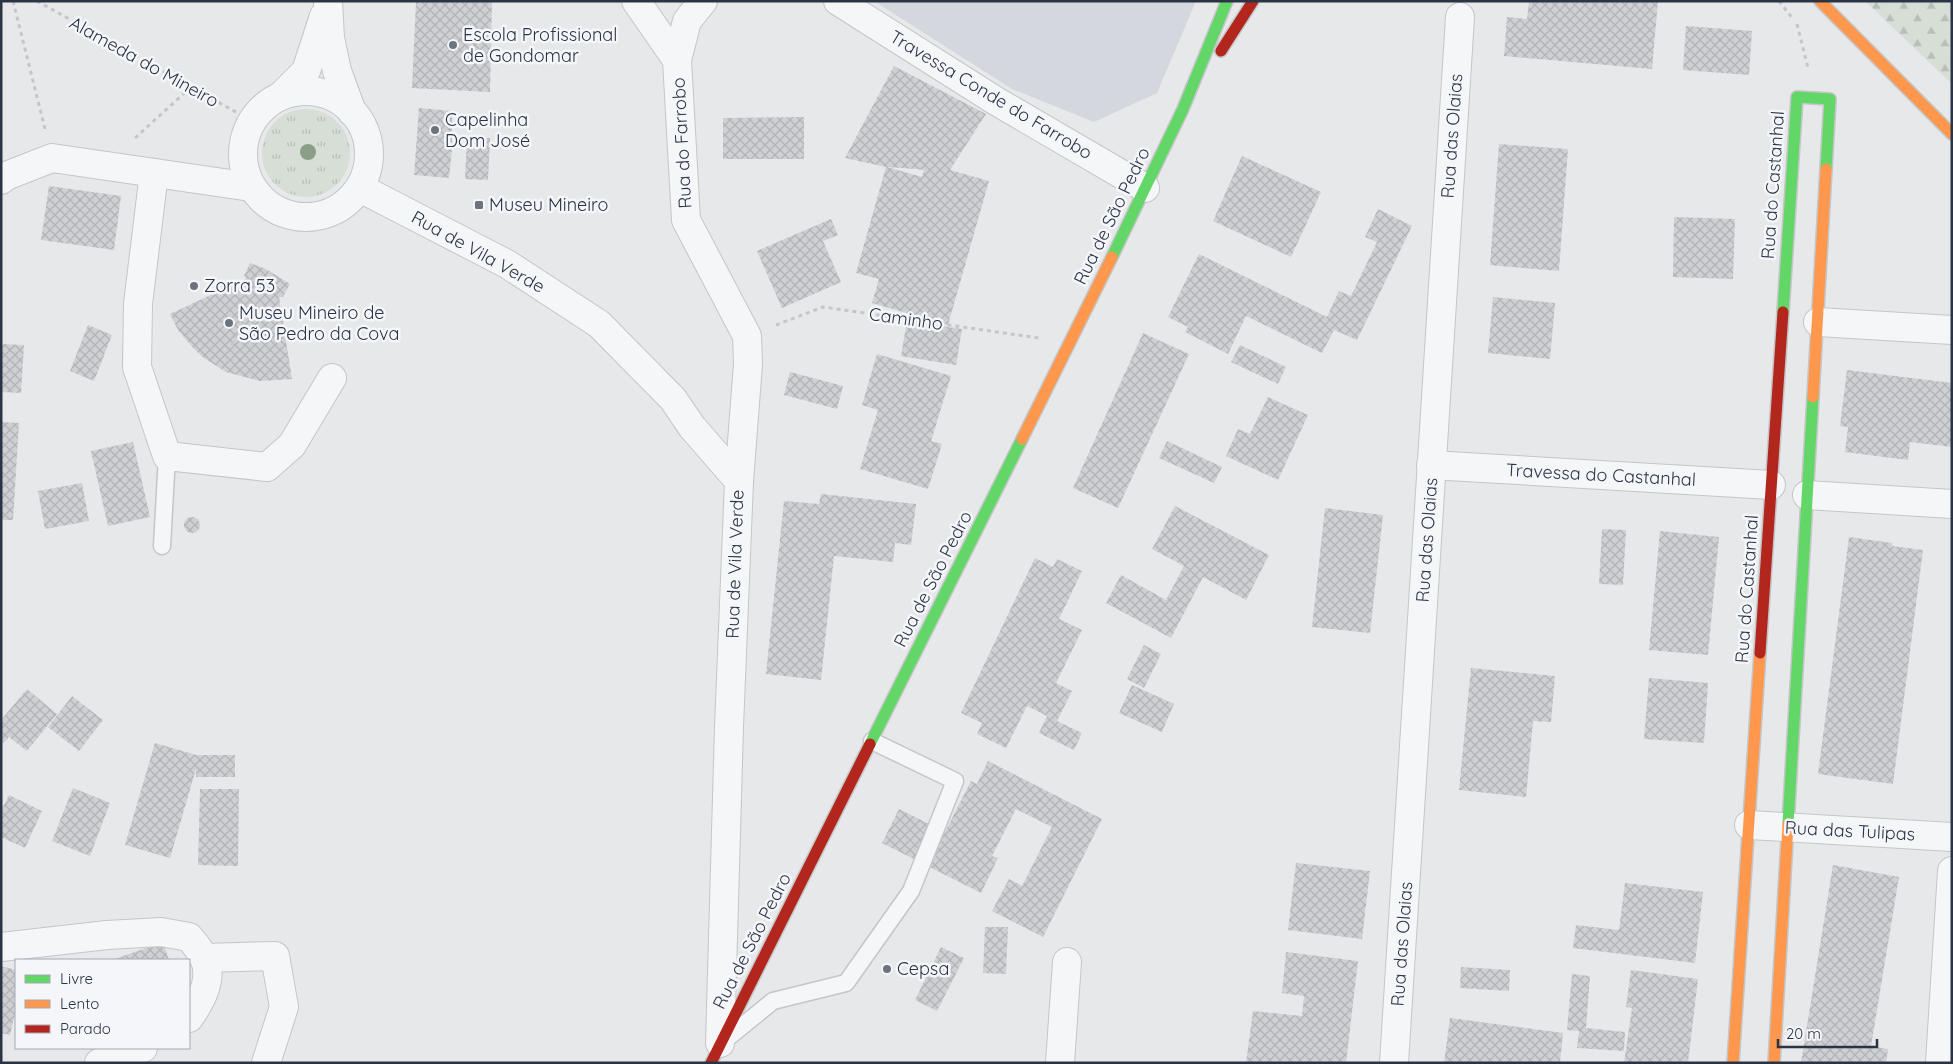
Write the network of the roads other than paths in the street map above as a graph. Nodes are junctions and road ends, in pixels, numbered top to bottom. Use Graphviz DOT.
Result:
graph roads {
  1 [pos="328,1"];
  2 [pos="636,1"];
  3 [pos="703,1"];
  4 [pos="838,1"];
  5 [pos="1228,1"];
  6 [pos="1253,1"];
  7 [pos="1820,1"];
  8 [pos="1460,18"];
  9 [pos="677,60"];
  10 [pos="281,96"];
  11 [pos="1184,108"];
  12 [pos="352,112"];
  13 [pos="1952,134"];
  14 [pos="154,173"];
  15 [pos="1,180"];
  16 [pos="251,187"];
  17 [pos="360,188"];
  18 [pos="1145,188"];
  19 [pos="1818,322"];
  20 [pos="1952,330"];
  21 [pos="332,378"];
  22 [pos="167,456"];
  23 [pos="1431,466"];
  24 [pos="739,481"];
  25 [pos="1771,486"];
  26 [pos="1808,495"];
  27 [pos="1952,504"];
  28 [pos="162,546"];
  29 [pos="872,741"];
  30 [pos="1749,825"];
  31 [pos="1788,827"];
  32 [pos="1952,836"];
  33 [pos="1952,871"];
  34 [pos="1,948"];
  35 [pos="204,958"];
  36 [pos="1067,962"];
  37 [pos="190,1017"];
  38 [pos="140,1049"];
  39 [pos="716,1053"];
  40 [pos="101,1062"];
  41 [pos="266,1063"];
  42 [pos="1060,1063"];
  43 [pos="1394,1063"];
  44 [pos="1733,1063"];
  45 [pos="1774,1063"];
  46 [pos="1940,1063"];
  1 -- 10 [label="street"];
  1 -- 12 [label="street"];
  2 -- 9 [label="street, Rua do Farrobo"];
  3 -- 9 [label="street, Rua do Farrobo"];
  4 -- 18 [label="street, Travessa Conde do Farrobo"];
  5 -- 11 [label="street, Rua de São Pedro"];
  6 -- 11 [label="street, Rua de São Pedro"];
  7 -- 13 [label="street"];
  8 -- 23 [label="street, Rua das Olaias"];
  9 -- 24 [label="street, Rua do Farrobo"];
  10 -- 12 [label="street"];
  10 -- 16 [label="street"];
  11 -- 18 [label="street, Rua de São Pedro"];
  12 -- 17 [label="street"];
  14 -- 15 [label="street"];
  14 -- 16 [label="street"];
  14 -- 22 [label="street"];
  16 -- 17 [label="street"];
  17 -- 24 [label="street, Rua de Vila Verde"];
  18 -- 29 [label="street, Rua de São Pedro"];
  19 -- 20 [label="street"];
  19 -- 25 [label="street, Rua do Castanhal"];
  19 -- 26 [label="street"];
  21 -- 22 [label="street"];
  22 -- 28 [label="lane"];
  23 -- 25 [label="street, Travessa do Castanhal"];
  23 -- 43 [label="street, Rua das Olaias"];
  24 -- 39 [label="street, Rua de Vila Verde"];
  25 -- 30 [label="street, Rua do Castanhal"];
  26 -- 27 [label="street"];
  26 -- 31 [label="street"];
  29 -- 39 [label="street, Rua de São Pedro"];
  29 -- 39 [label="lane"];
  30 -- 31 [label="street, Rua das Tulipas"];
  30 -- 44 [label="street, Rua do Castanhal"];
  31 -- 32 [label="street, Rua das Tulipas"];
  31 -- 45 [label="street"];
  33 -- 46 [label="street"];
  34 -- 35 [label="street"];
  35 -- 37 [label="street"];
  35 -- 41 [label="street"];
  36 -- 42 [label="street"];
  38 -- 40 [label="street"];
}
